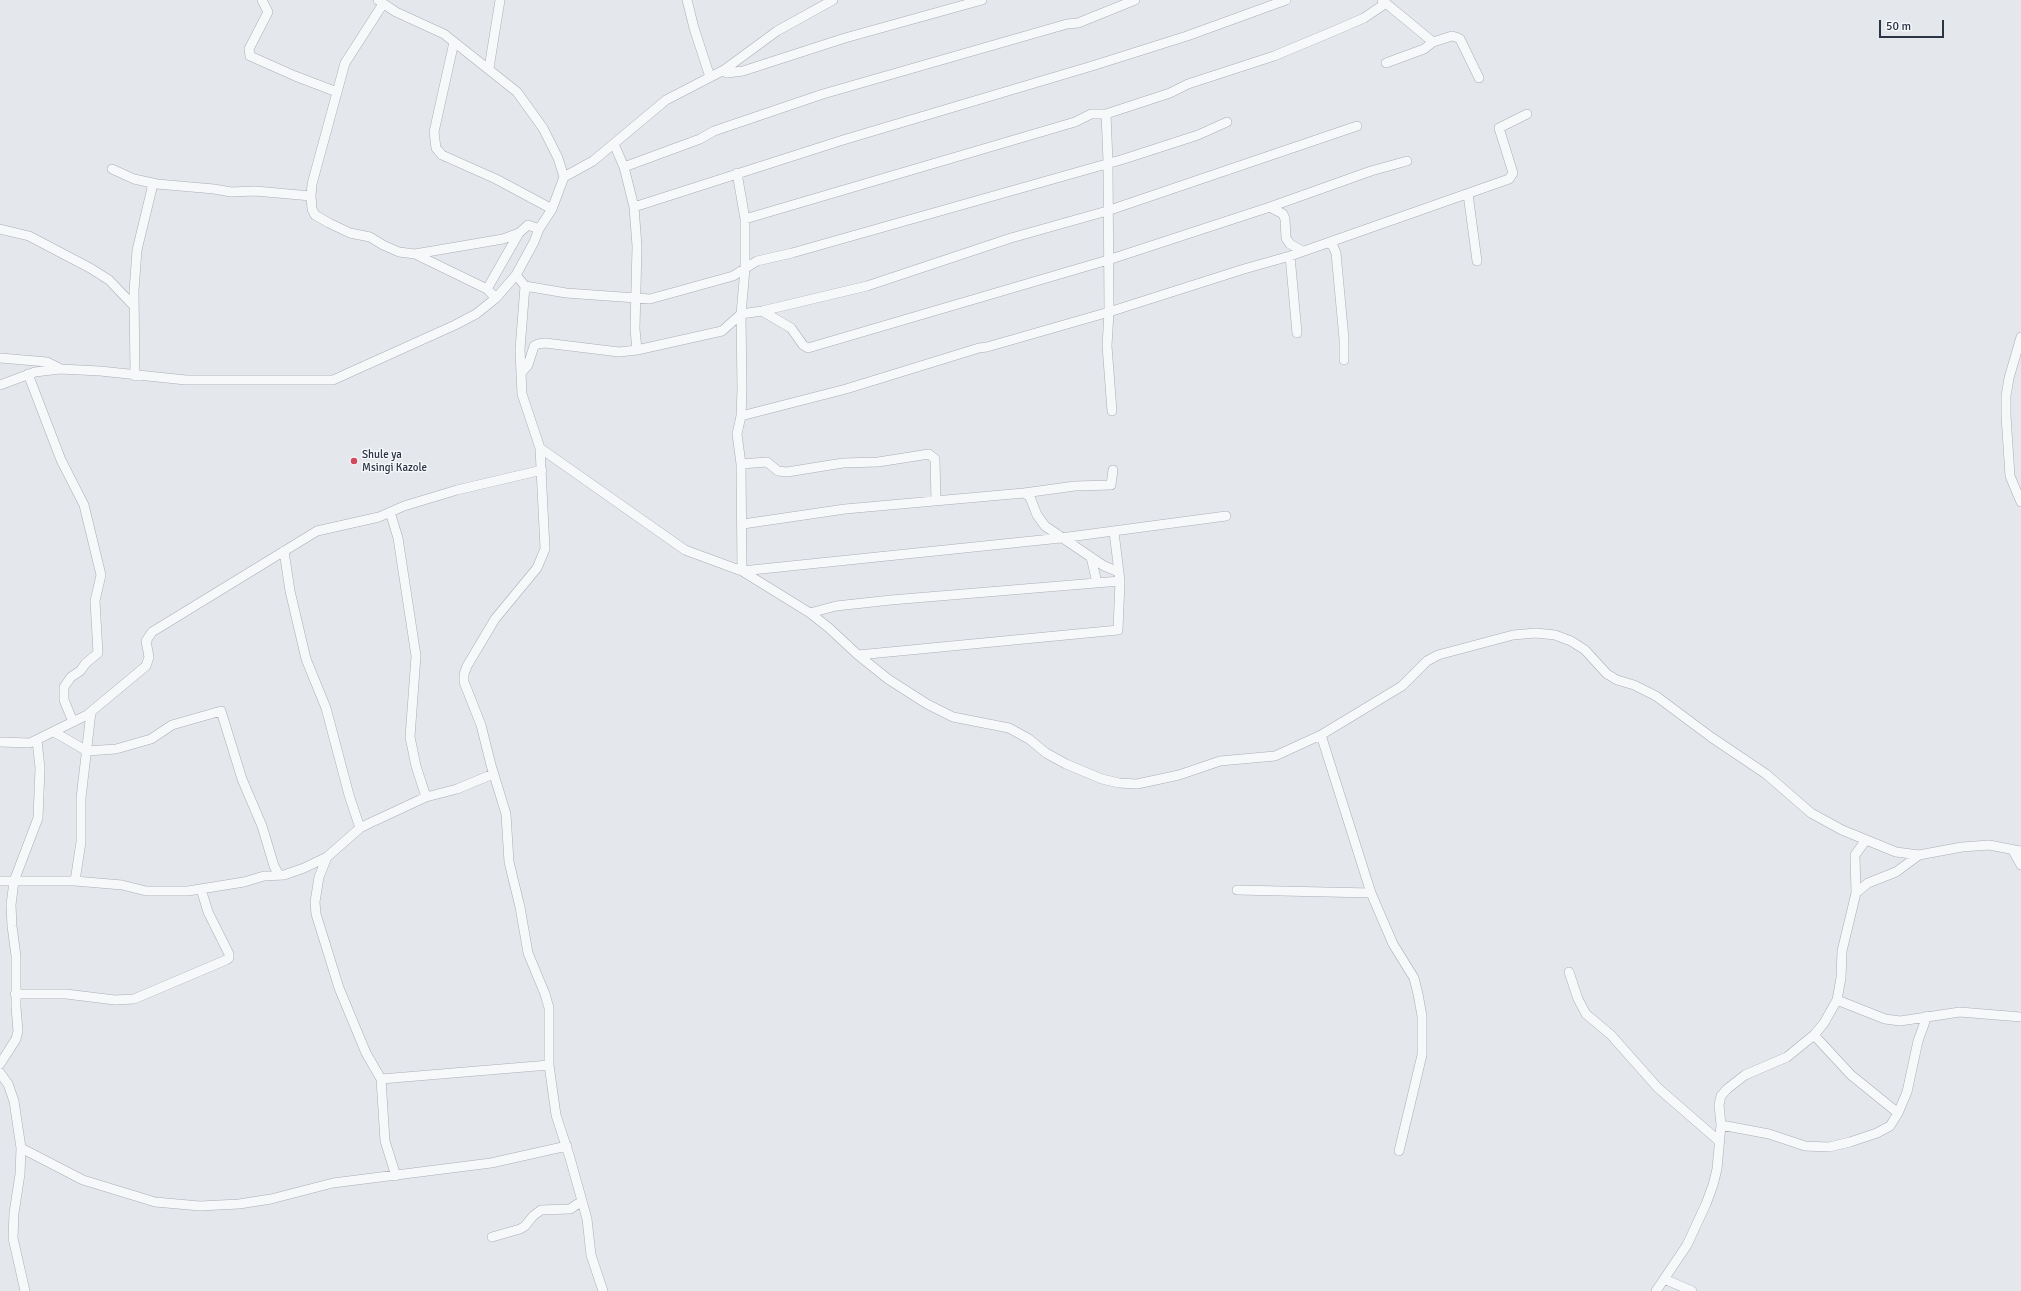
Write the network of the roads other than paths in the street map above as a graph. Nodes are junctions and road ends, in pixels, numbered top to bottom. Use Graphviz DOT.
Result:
graph roads {
  1 [pos="262,0"];
  2 [pos="500,0"];
  3 [pos="687,0"];
  4 [pos="833,0"];
  5 [pos="982,0"];
  6 [pos="1135,0"];
  7 [pos="1286,0"];
  8 [pos="380,2"];
  9 [pos="1384,2"];
  10 [pos="454,42"];
  11 [pos="1433,42"];
  12 [pos="1386,63"];
  13 [pos="489,68"];
  14 [pos="724,70"];
  15 [pos="710,77"];
  16 [pos="1479,78"];
  17 [pos="337,92"];
  18 [pos="1106,114"];
  19 [pos="1527,114"];
  20 [pos="1228,122"];
  21 [pos="1357,126"];
  22 [pos="614,144"];
  23 [pos="1407,161"];
  24 [pos="1108,162"];
  25 [pos="624,167"];
  26 [pos="112,169"];
  27 [pos="737,173"];
  28 [pos="564,177"];
  29 [pos="153,184"];
  30 [pos="1468,194"];
  31 [pos="311,196"];
  32 [pos="634,207"];
  33 [pos="1270,207"];
  34 [pos="552,209"];
  35 [pos="1107,212"];
  36 [pos="745,219"];
  37 [pos="0,229"];
  38 [pos="538,229"];
  39 [pos="519,232"];
  40 [pos="1328,242"];
  41 [pos="1302,251"];
  42 [pos="415,254"];
  43 [pos="1290,256"];
  44 [pos="1108,260"];
  45 [pos="1477,261"];
  46 [pos="745,269"];
  47 [pos="516,275"];
  48 [pos="525,286"];
  49 [pos="488,288"];
  50 [pos="496,298"];
  51 [pos="635,299"];
  52 [pos="133,305"];
  53 [pos="762,311"];
  54 [pos="1109,312"];
  55 [pos="741,314"];
  56 [pos="1297,333"];
  57 [pos="2021,337"];
  58 [pos="637,350"];
  59 [pos="0,358"];
  60 [pos="1344,360"];
  61 [pos="60,368"];
  62 [pos="521,373"];
  63 [pos="28,374"];
  64 [pos="135,376"];
  65 [pos="0,385"];
  66 [pos="1112,411"];
  67 [pos="741,416"];
  68 [pos="540,448"];
  69 [pos="741,464"];
  70 [pos="542,470"];
  71 [pos="1113,470"];
  72 [pos="1024,493"];
  73 [pos="936,501"];
  74 [pos="2021,502"];
  75 [pos="390,512"];
  76 [pos="1226,516"];
  77 [pos="743,524"];
  78 [pos="1114,532"];
  79 [pos="1062,538"];
  80 [pos="284,551"];
  81 [pos="1091,558"];
  82 [pos="742,571"];
  83 [pos="1119,576"];
  84 [pos="1098,583"];
  85 [pos="810,613"];
  86 [pos="858,656"];
  87 [pos="91,712"];
  88 [pos="73,722"];
  89 [pos="54,732"];
  90 [pos="1321,735"];
  91 [pos="37,740"];
  92 [pos="0,742"];
  93 [pos="87,751"];
  94 [pos="493,774"];
  95 [pos="426,797"];
  96 [pos="360,828"];
  97 [pos="1866,840"];
  98 [pos="2017,850"];
  99 [pos="1919,855"];
  100 [pos="327,857"];
  101 [pos="2021,865"];
  102 [pos="279,875"];
  103 [pos="0,881"];
  104 [pos="14,881"];
  105 [pos="75,881"];
  106 [pos="201,889"];
  107 [pos="1237,890"];
  108 [pos="1371,893"];
  109 [pos="1856,893"];
  110 [pos="1569,972"];
  111 [pos="16,994"];
  112 [pos="1837,1000"];
  113 [pos="1927,1016"];
  114 [pos="2021,1017"];
  115 [pos="1814,1035"];
  116 [pos="0,1064"];
  117 [pos="550,1065"];
  118 [pos="0,1073"];
  119 [pos="381,1079"];
  120 [pos="1898,1113"];
  121 [pos="1721,1125"];
  122 [pos="1719,1142"];
  123 [pos="567,1146"];
  124 [pos="21,1148"];
  125 [pos="1399,1151"];
  126 [pos="396,1176"];
  127 [pos="582,1201"];
  128 [pos="492,1237"];
  129 [pos="1664,1279"];
  130 [pos="25,1291"];
  131 [pos="603,1291"];
  132 [pos="1656,1291"];
  133 [pos="1692,1291"];
  1 -- 17 [label="street"];
  2 -- 13 [label="street"];
  3 -- 15 [label="street"];
  4 -- 14 [label="street"];
  5 -- 14 [label="street"];
  6 -- 25 [label="street"];
  7 -- 27 [label="street"];
  8 -- 10 [label="street"];
  8 -- 17 [label="street"];
  9 -- 11 [label="street"];
  9 -- 18 [label="street"];
  10 -- 13 [label="street"];
  10 -- 34 [label="street"];
  11 -- 12 [label="street"];
  11 -- 16 [label="street"];
  13 -- 28 [label="street"];
  14 -- 15 [label="street"];
  15 -- 22 [label="street"];
  17 -- 31 [label="street"];
  18 -- 24 [label="street"];
  18 -- 36 [label="street"];
  19 -- 30 [label="street"];
  20 -- 24 [label="street"];
  21 -- 35 [label="street"];
  22 -- 25 [label="street"];
  22 -- 28 [label="street"];
  23 -- 33 [label="street"];
  24 -- 35 [label="street"];
  24 -- 46 [label="street"];
  25 -- 32 [label="street"];
  26 -- 29 [label="street"];
  27 -- 32 [label="street"];
  27 -- 36 [label="street"];
  28 -- 34 [label="street"];
  29 -- 31 [label="street"];
  29 -- 52 [label="street"];
  30 -- 40 [label="street"];
  30 -- 45 [label="street"];
  31 -- 42 [label="street"];
  32 -- 51 [label="street"];
  33 -- 41 [label="street"];
  33 -- 44 [label="street"];
  34 -- 38 [label="street"];
  35 -- 44 [label="street"];
  35 -- 53 [label="street"];
  36 -- 46 [label="street"];
  37 -- 52 [label="street"];
  38 -- 39 [label="street"];
  38 -- 47 [label="street"];
  39 -- 42 [label="street"];
  39 -- 49 [label="street"];
  40 -- 41 [label="street"];
  40 -- 60 [label="street"];
  41 -- 43 [label="street"];
  42 -- 49 [label="street"];
  43 -- 54 [label="street"];
  43 -- 56 [label="street"];
  44 -- 53 [label="street"];
  44 -- 54 [label="street"];
  46 -- 51 [label="street"];
  46 -- 55 [label="street"];
  47 -- 48 [label="street"];
  47 -- 50 [label="street"];
  48 -- 51 [label="street"];
  48 -- 62 [label="street"];
  49 -- 50 [label="street"];
  50 -- 64 [label="street"];
  51 -- 58 [label="street"];
  52 -- 64 [label="street"];
  53 -- 55 [label="street"];
  54 -- 66 [label="street"];
  54 -- 67 [label="street"];
  55 -- 58 [label="street"];
  55 -- 67 [label="street"];
  57 -- 74 [label="street"];
  58 -- 62 [label="street"];
  59 -- 61 [label="street"];
  61 -- 63 [label="street"];
  61 -- 64 [label="street"];
  62 -- 68 [label="street"];
  63 -- 65 [label="street"];
  63 -- 88 [label="street"];
  67 -- 69 [label="street"];
  68 -- 70 [label="street"];
  68 -- 82 [label="street"];
  69 -- 73 [label="street"];
  69 -- 77 [label="street"];
  70 -- 75 [label="street"];
  70 -- 94 [label="street"];
  71 -- 72 [label="street"];
  72 -- 73 [label="street"];
  72 -- 79 [label="street"];
  73 -- 77 [label="street"];
  75 -- 80 [label="street"];
  75 -- 95 [label="street"];
  76 -- 78 [label="street"];
  77 -- 82 [label="street"];
  78 -- 79 [label="street"];
  78 -- 83 [label="street"];
  79 -- 81 [label="street"];
  79 -- 82 [label="street"];
  80 -- 87 [label="street"];
  80 -- 96 [label="street"];
  81 -- 83 [label="street"];
  81 -- 84 [label="street"];
  82 -- 85 [label="street"];
  83 -- 84 [label="street"];
  83 -- 86 [label="street"];
  84 -- 85 [label="street"];
  85 -- 86 [label="street"];
  86 -- 90 [label="street"];
  87 -- 88 [label="street"];
  87 -- 93 [label="street"];
  88 -- 89 [label="street"];
  89 -- 91 [label="street"];
  89 -- 93 [label="street"];
  90 -- 97 [label="street"];
  90 -- 108 [label="street"];
  91 -- 92 [label="street"];
  91 -- 104 [label="street"];
  93 -- 102 [label="street"];
  93 -- 105 [label="street"];
  94 -- 95 [label="street"];
  94 -- 117 [label="street"];
  95 -- 96 [label="street"];
  96 -- 100 [label="street"];
  97 -- 99 [label="street"];
  97 -- 109 [label="street"];
  98 -- 99 [label="street"];
  98 -- 101 [label="street"];
  99 -- 109 [label="street"];
  100 -- 102 [label="street"];
  100 -- 119 [label="street"];
  102 -- 106 [label="street"];
  103 -- 104 [label="street"];
  104 -- 105 [label="street"];
  104 -- 111 [label="street"];
  105 -- 106 [label="street"];
  106 -- 111 [label="street"];
  107 -- 108 [label="street"];
  108 -- 125 [label="street"];
  109 -- 112 [label="street"];
  110 -- 122 [label="street"];
  111 -- 116 [label="street"];
  112 -- 113 [label="street"];
  112 -- 115 [label="street"];
  113 -- 114 [label="street"];
  113 -- 120 [label="street"];
  115 -- 120 [label="street"];
  115 -- 121 [label="street"];
  117 -- 119 [label="street"];
  117 -- 123 [label="street"];
  118 -- 124 [label="street"];
  119 -- 126 [label="street"];
  120 -- 121 [label="street"];
  121 -- 122 [label="street"];
  122 -- 129 [label="street"];
  123 -- 126 [label="street"];
  123 -- 127 [label="street"];
  124 -- 126 [label="street"];
  124 -- 130 [label="street"];
  127 -- 128 [label="street"];
  127 -- 131 [label="street"];
  129 -- 132 [label="street"];
  129 -- 133 [label="street"];
}
